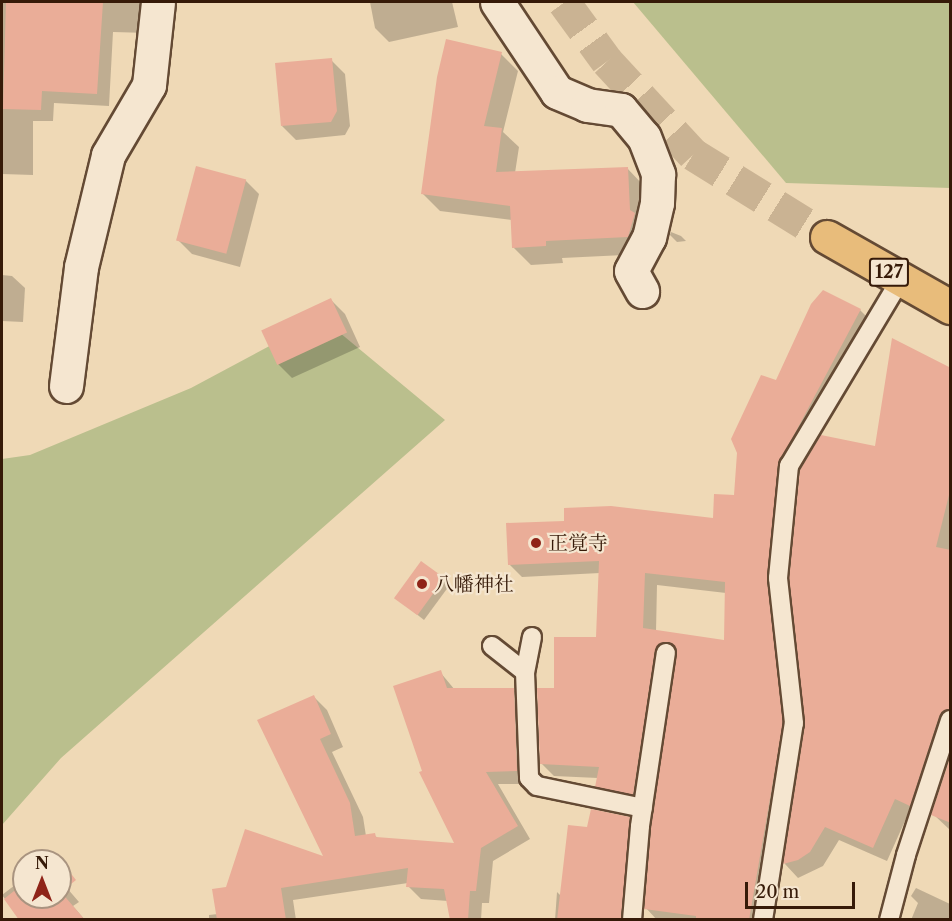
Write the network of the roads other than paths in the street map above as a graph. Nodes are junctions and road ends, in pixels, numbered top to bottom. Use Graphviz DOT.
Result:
graph roads {
  1 [pos="158,2"];
  2 [pos="496,2"];
  3 [pos="827,237"];
  4 [pos="901,279"];
  5 [pos="642,291"];
  6 [pos="951,307"];
  7 [pos="66,386"];
  8 [pos="532,637"];
  9 [pos="492,646"];
  10 [pos="666,653"];
  11 [pos="525,672"];
  12 [pos="950,720"];
  13 [pos="643,808"];
  14 [pos="632,920"];
  15 [pos="763,920"];
  16 [pos="889,920"];
  1 -- 7 [label="street"];
  2 -- 5 [label="street"];
  3 -- 4 [label="highway, 127"];
  4 -- 6 [label="highway, 127"];
  4 -- 15 [label="lane"];
  8 -- 11 [label="lane"];
  9 -- 11 [label="lane"];
  10 -- 13 [label="lane"];
  11 -- 13 [label="lane"];
  12 -- 16 [label="lane"];
  13 -- 14 [label="lane"];
}
